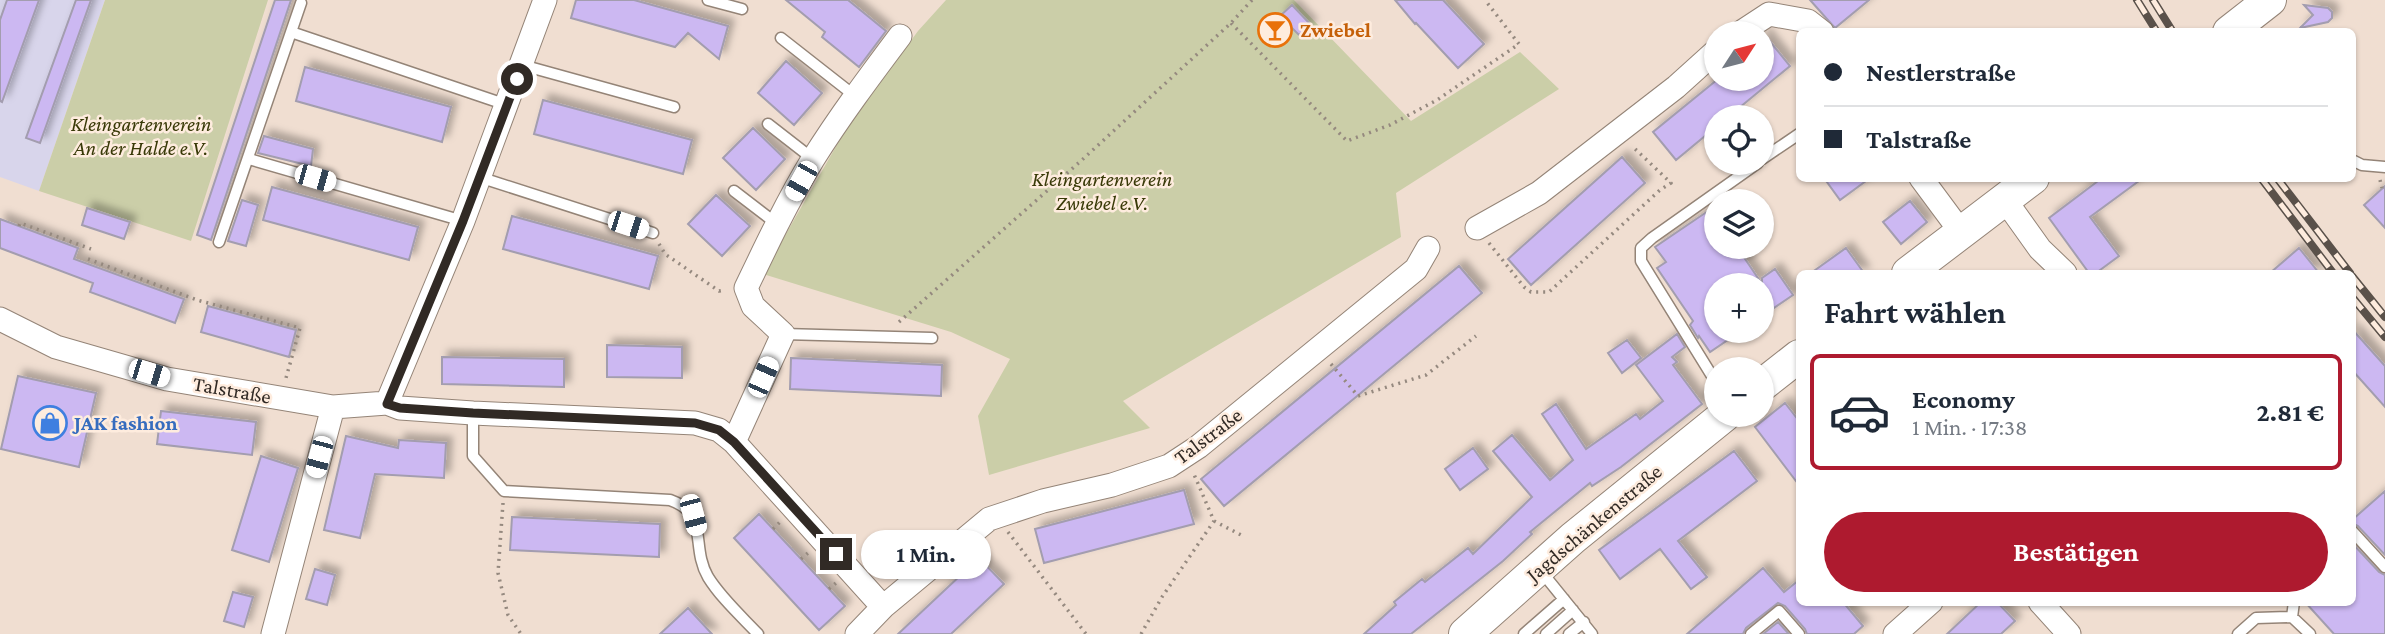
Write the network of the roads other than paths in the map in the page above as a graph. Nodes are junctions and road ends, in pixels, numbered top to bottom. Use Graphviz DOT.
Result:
graph roads {
  1 [pos="545,0"];
  2 [pos="708,0"];
  3 [pos="2270,0"];
  4 [pos="301,3"];
  5 [pos="742,9"];
  6 [pos="1758,21"];
  7 [pos="1817,28"];
  8 [pos="2240,28"];
  9 [pos="291,32"];
  10 [pos="900,36"];
  11 [pos="781,38"];
  12 [pos="1704,62"];
  13 [pos="522,65"];
  14 [pos="855,96"];
  15 [pos="507,105"];
  16 [pos="674,107"];
  17 [pos="768,124"];
  18 [pos="1796,136"];
  19 [pos="1774,151"];
  20 [pos="249,159"];
  21 [pos="813,159"];
  22 [pos="2356,162"];
  23 [pos="2385,167"];
  24 [pos="1741,175"];
  25 [pos="479,177"];
  26 [pos="1924,182"];
  27 [pos="2029,182"];
  28 [pos="734,191"];
  29 [pos="2005,200"];
  30 [pos="463,221"];
  31 [pos="777,224"];
  32 [pos="1477,228"];
  33 [pos="1961,232"];
  34 [pos="653,233"];
  35 [pos="219,242"];
  36 [pos="1428,248"];
  37 [pos="1912,270"];
  38 [pos="2062,270"];
  39 [pos="0,319"];
  40 [pos="783,334"];
  41 [pos="932,338"];
  42 [pos="1796,358"];
  43 [pos="1704,363"];
  44 [pos="1774,376"];
  45 [pos="387,404"];
  46 [pos="333,407"];
  47 [pos="473,413"];
  48 [pos="1710,427"];
  49 [pos="734,442"];
  50 [pos="2356,535"];
  51 [pos="2385,567"];
  52 [pos="1538,569"];
  53 [pos="1564,599"];
  54 [pos="1926,606"];
  55 [pos="2044,606"];
  56 [pos="2293,606"];
  57 [pos="883,607"];
  58 [pos="1573,610"];
  59 [pos="2292,617"];
  60 [pos="1584,621"];
  61 [pos="273,634"];
  62 [pos="758,634"];
  63 [pos="857,634"];
  64 [pos="1465,634"];
  65 [pos="1524,634"];
  66 [pos="1546,634"];
  67 [pos="1569,634"];
  68 [pos="1592,634"];
  69 [pos="1751,634"];
  70 [pos="1799,634"];
  71 [pos="1895,634"];
  72 [pos="2069,634"];
  73 [pos="2238,634"];
  74 [pos="2309,634"];
  1 -- 13 [label="street"];
  2 -- 5 [label="lane"];
  3 -- 8 [label="main road"];
  4 -- 9 [label="lane"];
  6 -- 7 [label="street"];
  9 -- 15 [label="lane"];
  9 -- 20 [label="lane"];
  10 -- 14 [label="street"];
  11 -- 14 [label="lane"];
  12 -- 32 [label="street"];
  13 -- 15 [label="street"];
  13 -- 16 [label="lane"];
  14 -- 21 [label="street"];
  15 -- 25 [label="street"];
  17 -- 21 [label="lane"];
  18 -- 19 [label="lane"];
  20 -- 30 [label="lane"];
  20 -- 35 [label="lane"];
  21 -- 31 [label="street"];
  22 -- 23 [label="lane"];
  24 -- 43 [label="lane"];
  25 -- 30 [label="street"];
  25 -- 34 [label="lane"];
  26 -- 33 [label="street"];
  27 -- 29 [label="main road"];
  28 -- 31 [label="lane"];
  29 -- 33 [label="main road"];
  29 -- 38 [label="street"];
  30 -- 45 [label="street"];
  31 -- 40 [label="street"];
  33 -- 37 [label="main road"];
  36 -- 57 [label="street, Talstraße"];
  39 -- 46 [label="street, Talstraße"];
  40 -- 41 [label="lane"];
  40 -- 49 [label="street"];
  42 -- 44 [label="main road"];
  45 -- 46 [label="street, Talstraße"];
  45 -- 47 [label="street, Talstraße"];
  46 -- 61 [label="street"];
  47 -- 49 [label="street, Talstraße"];
  47 -- 62 [label="lane"];
  48 -- 52 [label="main road, Jagdschänkenstraße"];
  49 -- 57 [label="street, Talstraße"];
  50 -- 51 [label="lane"];
  52 -- 53 [label="lane"];
  52 -- 64 [label="main road, Jagdschänkenstraße"];
  53 -- 58 [label="lane"];
  53 -- 65 [label="lane"];
  54 -- 71 [label="street"];
  55 -- 72 [label="street"];
  56 -- 59 [label="lane"];
  57 -- 63 [label="street, Talstraße"];
  58 -- 60 [label="lane"];
  58 -- 66 [label="lane"];
  59 -- 73 [label="lane"];
  59 -- 74 [label="lane"];
  60 -- 67 [label="lane"];
  60 -- 68 [label="lane"];
  69 -- 70 [label="lane"];
}
